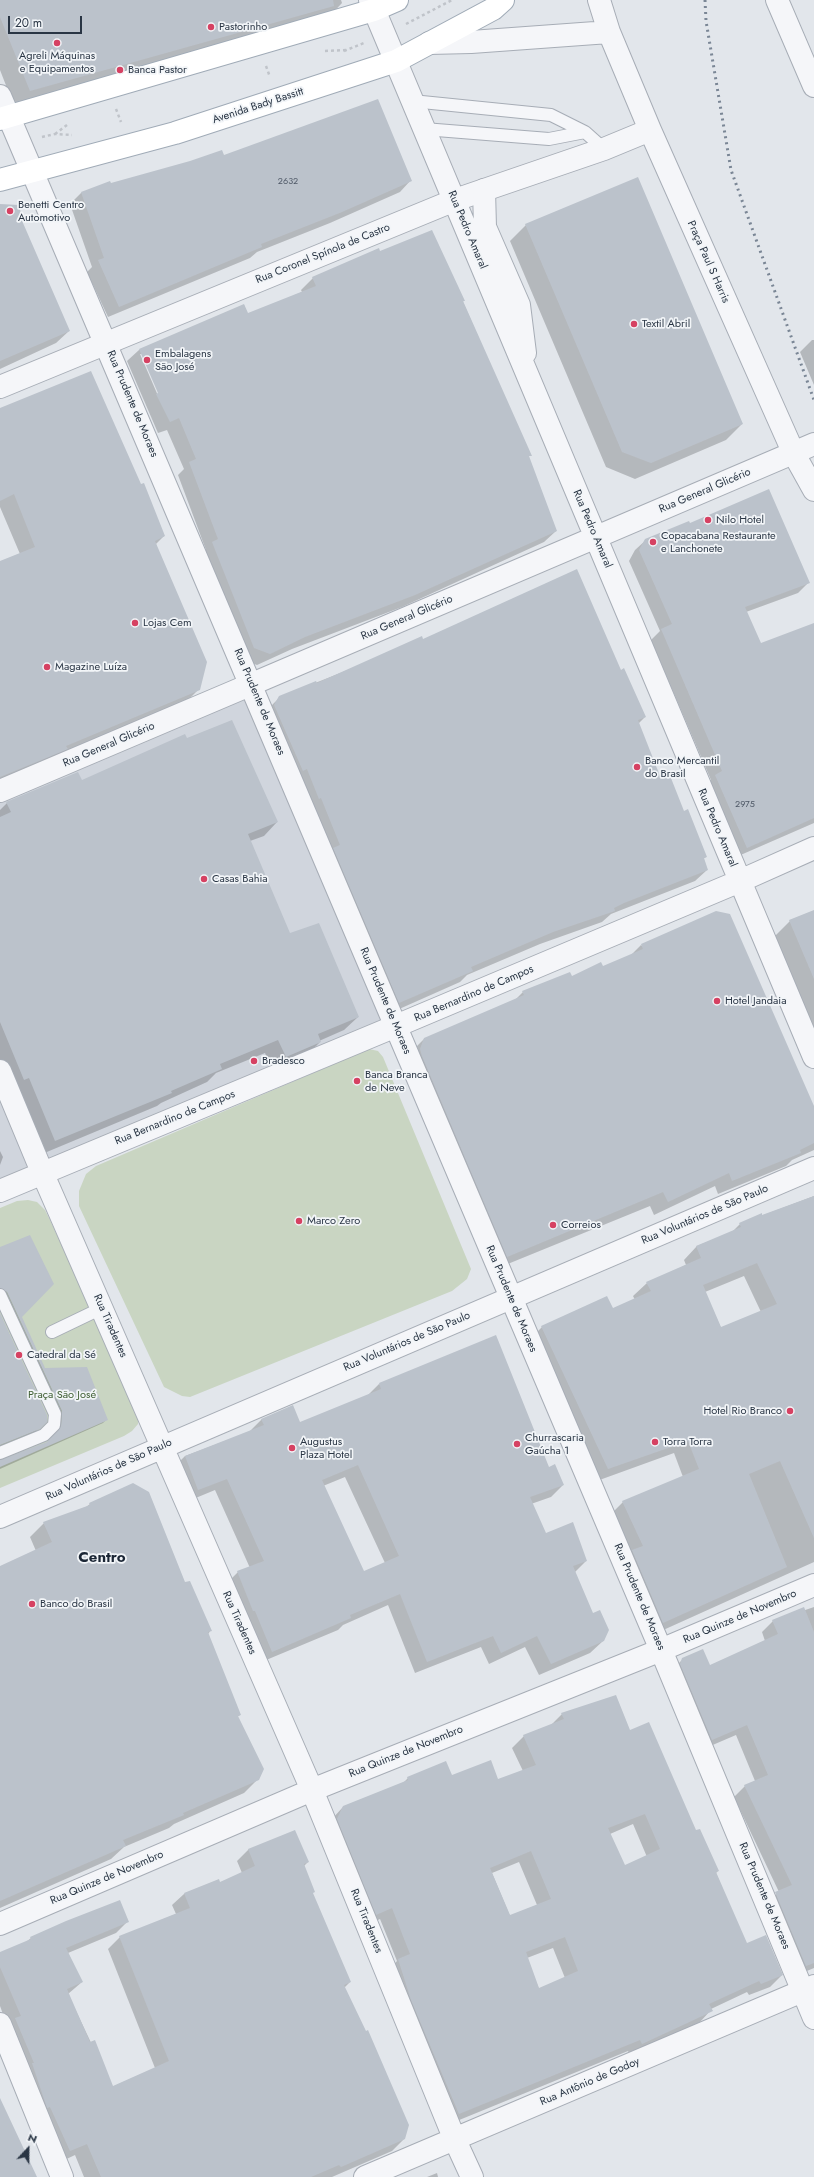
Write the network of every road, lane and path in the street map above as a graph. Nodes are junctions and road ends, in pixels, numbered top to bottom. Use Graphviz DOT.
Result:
graph roads {
  1 [pos="398,0"];
  2 [pos="503,0"];
  3 [pos="598,0"];
  4 [pos="777,0"];
  5 [pos="372,5"];
  6 [pos="609,32"];
  7 [pos="429,43"];
  8 [pos="396,61"];
  9 [pos="266,65"];
  10 [pos="271,79"];
  11 [pos="814,86"];
  12 [pos="0,96"];
  13 [pos="412,102"];
  14 [pos="116,109"];
  15 [pos="4,118"];
  16 [pos="121,122"];
  17 [pos="424,129"];
  18 [pos="650,130"];
  19 [pos="585,132"];
  20 [pos="604,149"];
  21 [pos="33,171"];
  22 [pos="0,180"];
  23 [pos="484,190"];
  24 [pos="455,200"];
  25 [pos="106,342"];
  26 [pos="526,370"];
  27 [pos="0,386"];
  28 [pos="814,444"];
  29 [pos="794,454"];
  30 [pos="814,490"];
  31 [pos="596,538"];
  32 [pos="252,684"];
  33 [pos="0,791"];
  34 [pos="814,848"];
  35 [pos="740,881"];
  36 [pos="396,1026"];
  37 [pos="814,1057"];
  38 [pos="0,1071"];
  39 [pos="814,1168"];
  40 [pos="42,1172"];
  41 [pos="0,1191"];
  42 [pos="0,1295"];
  43 [pos="511,1298"];
  44 [pos="102,1308"];
  45 [pos="52,1332"];
  46 [pos="163,1446"];
  47 [pos="0,1453"];
  48 [pos="0,1517"];
  49 [pos="814,1585"];
  50 [pos="662,1650"];
  51 [pos="312,1790"];
  52 [pos="0,1924"];
  53 [pos="808,1988"];
  54 [pos="814,2018"];
  55 [pos="0,2024"];
  56 [pos="455,2140"];
  57 [pos="62,2177"];
  58 [pos="365,2177"];
  59 [pos="472,2177"];
  1 -- 5 [label="main road"];
  2 -- 7 [label="main road, Avenida Bady Bassitt"];
  3 -- 6 [label="street, Praça Paul S Harris"];
  4 -- 11 [label="street"];
  5 -- 8 [label="street, Rua Pedro Amaral"];
  5 -- 15 [label="main road"];
  6 -- 7 [label="street"];
  6 -- 18 [label="street, Praça Paul S Harris"];
  7 -- 8 [label="main road, Avenida Bady Bassitt"];
  8 -- 13 [label="street, Rua Pedro Amaral"];
  8 -- 21 [label="main road, Avenida Bady Bassitt"];
  9 -- 10 [label="path"];
  12 -- 15 [label="street, Rua Prudente de Moraes"];
  13 -- 17 [label="street, Rua Pedro Amaral"];
  13 -- 19 [label="lane"];
  14 -- 16 [label="path"];
  15 -- 21 [label="street, Rua Prudente de Moraes"];
  17 -- 19 [label="lane"];
  17 -- 24 [label="street, Rua Pedro Amaral"];
  18 -- 20 [label="street, Rua Coronel Spínola de Castro"];
  18 -- 29 [label="street, Praça Paul S Harris"];
  19 -- 20 [label="lane"];
  20 -- 23 [label="street, Rua Coronel Spínola de Castro"];
  21 -- 22 [label="main road, Avenida Bady Bassitt"];
  21 -- 25 [label="street, Rua Prudente de Moraes"];
  23 -- 24 [label="street, Rua Coronel Spínola de Castro"];
  23 -- 26 [label="street"];
  24 -- 25 [label="street, Rua Coronel Spínola de Castro"];
  24 -- 26 [label="street, Rua Pedro Amaral"];
  25 -- 27 [label="street, Rua Coronel Spínola de Castro"];
  25 -- 32 [label="street, Rua Prudente de Moraes"];
  26 -- 31 [label="street, Rua Pedro Amaral"];
  28 -- 29 [label="street, Rua General Glicério"];
  29 -- 30 [label="street, Praça Paul S Harris"];
  29 -- 31 [label="street, Rua General Glicério"];
  31 -- 32 [label="street, Rua General Glicério"];
  31 -- 35 [label="street, Rua Pedro Amaral"];
  32 -- 33 [label="street, Rua General Glicério"];
  32 -- 36 [label="street, Rua Prudente de Moraes"];
  34 -- 35 [label="street, Rua Bernardino de Campos"];
  35 -- 36 [label="street, Rua Bernardino de Campos"];
  35 -- 37 [label="street, Rua Pedro Amaral"];
  36 -- 40 [label="street, Rua Bernardino de Campos"];
  36 -- 43 [label="street, Rua Prudente de Moraes"];
  38 -- 40 [label="street, Rua Tiradentes"];
  39 -- 43 [label="street, Rua Voluntários de São Paulo"];
  40 -- 41 [label="street, Rua Bernardino de Campos"];
  40 -- 44 [label="street, Rua Tiradentes"];
  42 -- 47 [label="lane"];
  43 -- 46 [label="street, Rua Voluntários de São Paulo"];
  43 -- 50 [label="street, Rua Prudente de Moraes"];
  44 -- 45 [label="lane"];
  44 -- 46 [label="street, Rua Tiradentes"];
  46 -- 48 [label="street, Rua Voluntários de São Paulo"];
  46 -- 51 [label="street, Rua Tiradentes"];
  49 -- 50 [label="street, Rua Quinze de Novembro"];
  50 -- 51 [label="street, Rua Quinze de Novembro"];
  50 -- 53 [label="street, Rua Prudente de Moraes"];
  51 -- 52 [label="street, Rua Quinze de Novembro"];
  51 -- 56 [label="street, Rua Tiradentes"];
  53 -- 54 [label="street, Rua Prudente de Moraes"];
  53 -- 56 [label="street, Rua Antônio de Godoy"];
  55 -- 57 [label="street"];
  56 -- 58 [label="street, Rua Antônio de Godoy"];
  56 -- 59 [label="street, Rua Tiradentes"];
}
